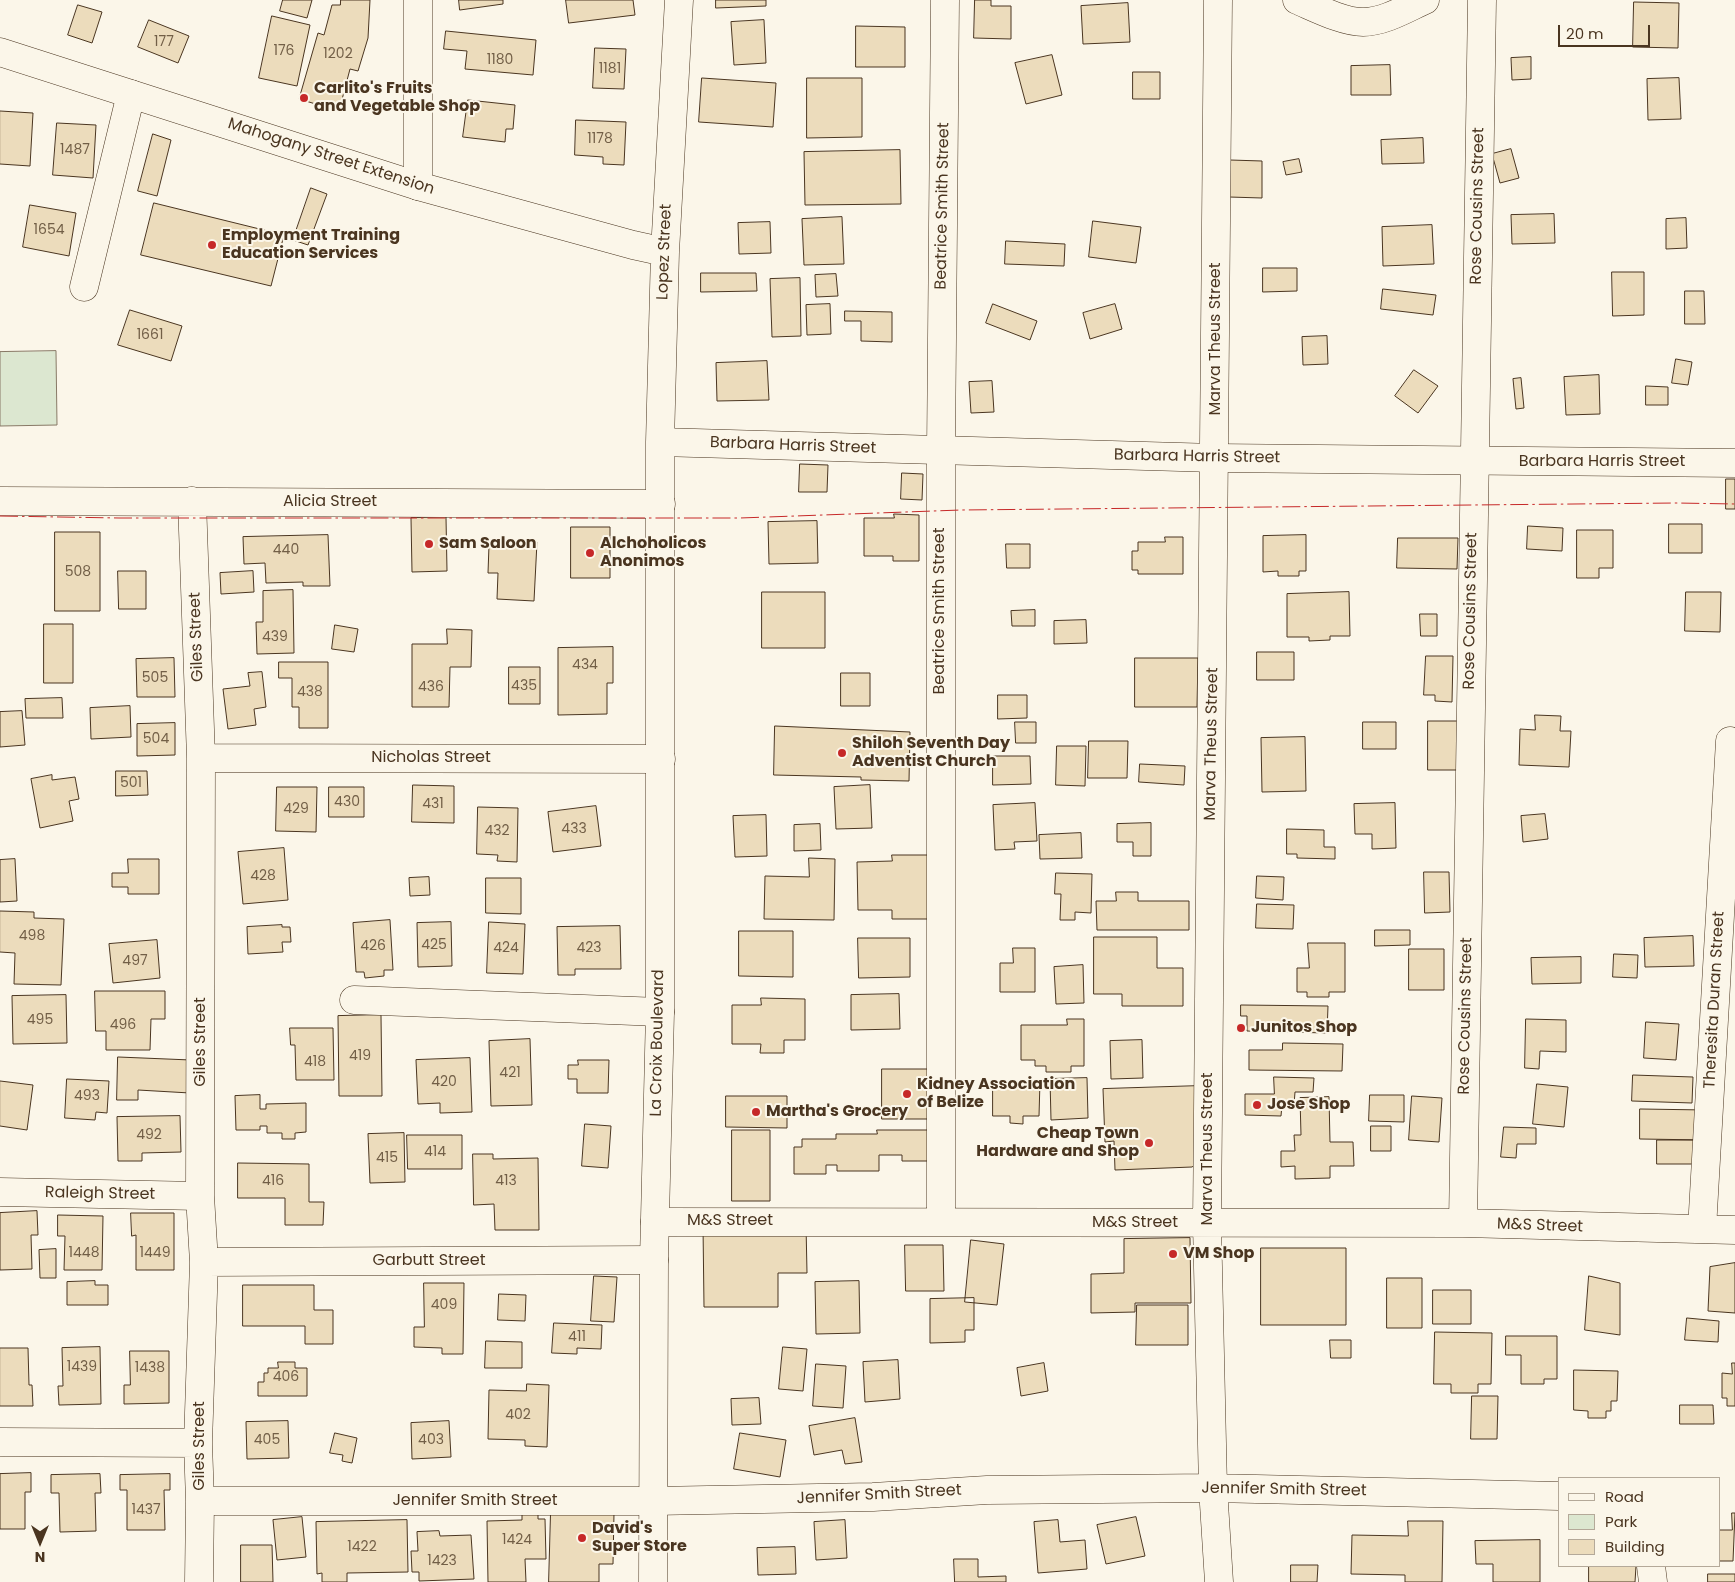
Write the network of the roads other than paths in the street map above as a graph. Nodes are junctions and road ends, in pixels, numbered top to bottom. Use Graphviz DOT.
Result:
graph roads {
  1 [pos="418,0"];
  2 [pos="679,0"];
  3 [pos="945,0"];
  4 [pos="1218,0"];
  5 [pos="1297,0"];
  6 [pos="1426,0"];
  7 [pos="1482,0"];
  8 [pos="0,52"];
  9 [pos="131,94"];
  10 [pos="418,186"];
  11 [pos="664,252"];
  12 [pos="84,287"];
  13 [pos="660,442"];
  14 [pos="941,451"];
  15 [pos="1215,458"];
  16 [pos="1474,461"];
  17 [pos="1735,463"];
  18 [pos="192,501"];
  19 [pos="0,502"];
  20 [pos="661,504"];
  21 [pos="1730,741"];
  22 [pos="201,758"];
  23 [pos="661,759"];
  24 [pos="354,1000"];
  25 [pos="660,1012"];
  26 [pos="0,1192"];
  27 [pos="200,1196"];
  28 [pos="655,1222"];
  29 [pos="940,1222"];
  30 [pos="1207,1223"];
  31 [pos="1463,1223"];
  32 [pos="1702,1229"];
  33 [pos="1735,1230"];
  34 [pos="654,1260"];
  35 [pos="204,1262"];
  36 [pos="0,1442"];
  37 [pos="198,1443"];
  38 [pos="1213,1488"];
  39 [pos="1558,1496"];
  40 [pos="200,1501"];
  41 [pos="653,1501"];
  42 [pos="1651,1567"];
  43 [pos="199,1582"];
  44 [pos="653,1582"];
  45 [pos="1219,1582"];
  46 [pos="1653,1582"];
  1 -- 10 [label="street"];
  2 -- 11 [label="street, Lopez Street"];
  3 -- 14 [label="street, Beatrice Smith Street"];
  4 -- 15 [label="street, Marva Theus Street"];
  5 -- 6 [label="street"];
  7 -- 16 [label="street, Rose Cousins Street"];
  8 -- 9 [label="street, Mahogany Street Extension"];
  9 -- 10 [label="street, Mahogany Street Extension"];
  9 -- 12 [label="street"];
  10 -- 11 [label="street, Mahogany Street Extension"];
  11 -- 13 [label="street, Lopez Street"];
  13 -- 14 [label="street, Barbara Harris Street"];
  13 -- 20 [label="street, Lopez Street"];
  14 -- 15 [label="street, Barbara Harris Street"];
  14 -- 29 [label="street, Beatrice Smith Street"];
  15 -- 16 [label="street, Barbara Harris Street"];
  15 -- 30 [label="street, Marva Theus Street"];
  16 -- 17 [label="street, Barbara Harris Street"];
  16 -- 31 [label="street, Rose Cousins Street"];
  18 -- 19 [label="street, Alicia Street"];
  18 -- 20 [label="street, Alicia Street"];
  18 -- 22 [label="street, Giles Street"];
  20 -- 23 [label="street, La Croix Boulevard"];
  21 -- 32 [label="street, Theresita Duran Street"];
  22 -- 23 [label="street, Nicholas Street"];
  22 -- 27 [label="street, Giles Street"];
  23 -- 25 [label="street, La Croix Boulevard"];
  24 -- 25 [label="street"];
  25 -- 28 [label="street, La Croix Boulevard"];
  26 -- 27 [label="street, Raleigh Street"];
  27 -- 35 [label="street, Giles Street"];
  28 -- 29 [label="street, M&S Street"];
  28 -- 34 [label="street, La Croix Boulevard"];
  29 -- 30 [label="street, M&S Street"];
  30 -- 31 [label="street, M&S Street"];
  30 -- 38 [label="street, Marva Theus Street"];
  31 -- 32 [label="street, M&S Street"];
  32 -- 33 [label="street, M&S Street"];
  34 -- 35 [label="street, Garbutt Street"];
  34 -- 41 [label="street, La Croix Boulevard"];
  35 -- 37 [label="street, Giles Street"];
  36 -- 37 [label="street"];
  37 -- 40 [label="street, Giles Street"];
  38 -- 39 [label="street, Jennifer Smith Street"];
  38 -- 41 [label="street, Jennifer Smith Street"];
  38 -- 45 [label="street, Marva Theus Street"];
  40 -- 41 [label="street, Jennifer Smith Street"];
  40 -- 43 [label="street, Giles Street"];
  41 -- 44 [label="street, La Croix Boulevard"];
  42 -- 46 [label="street"];
}
